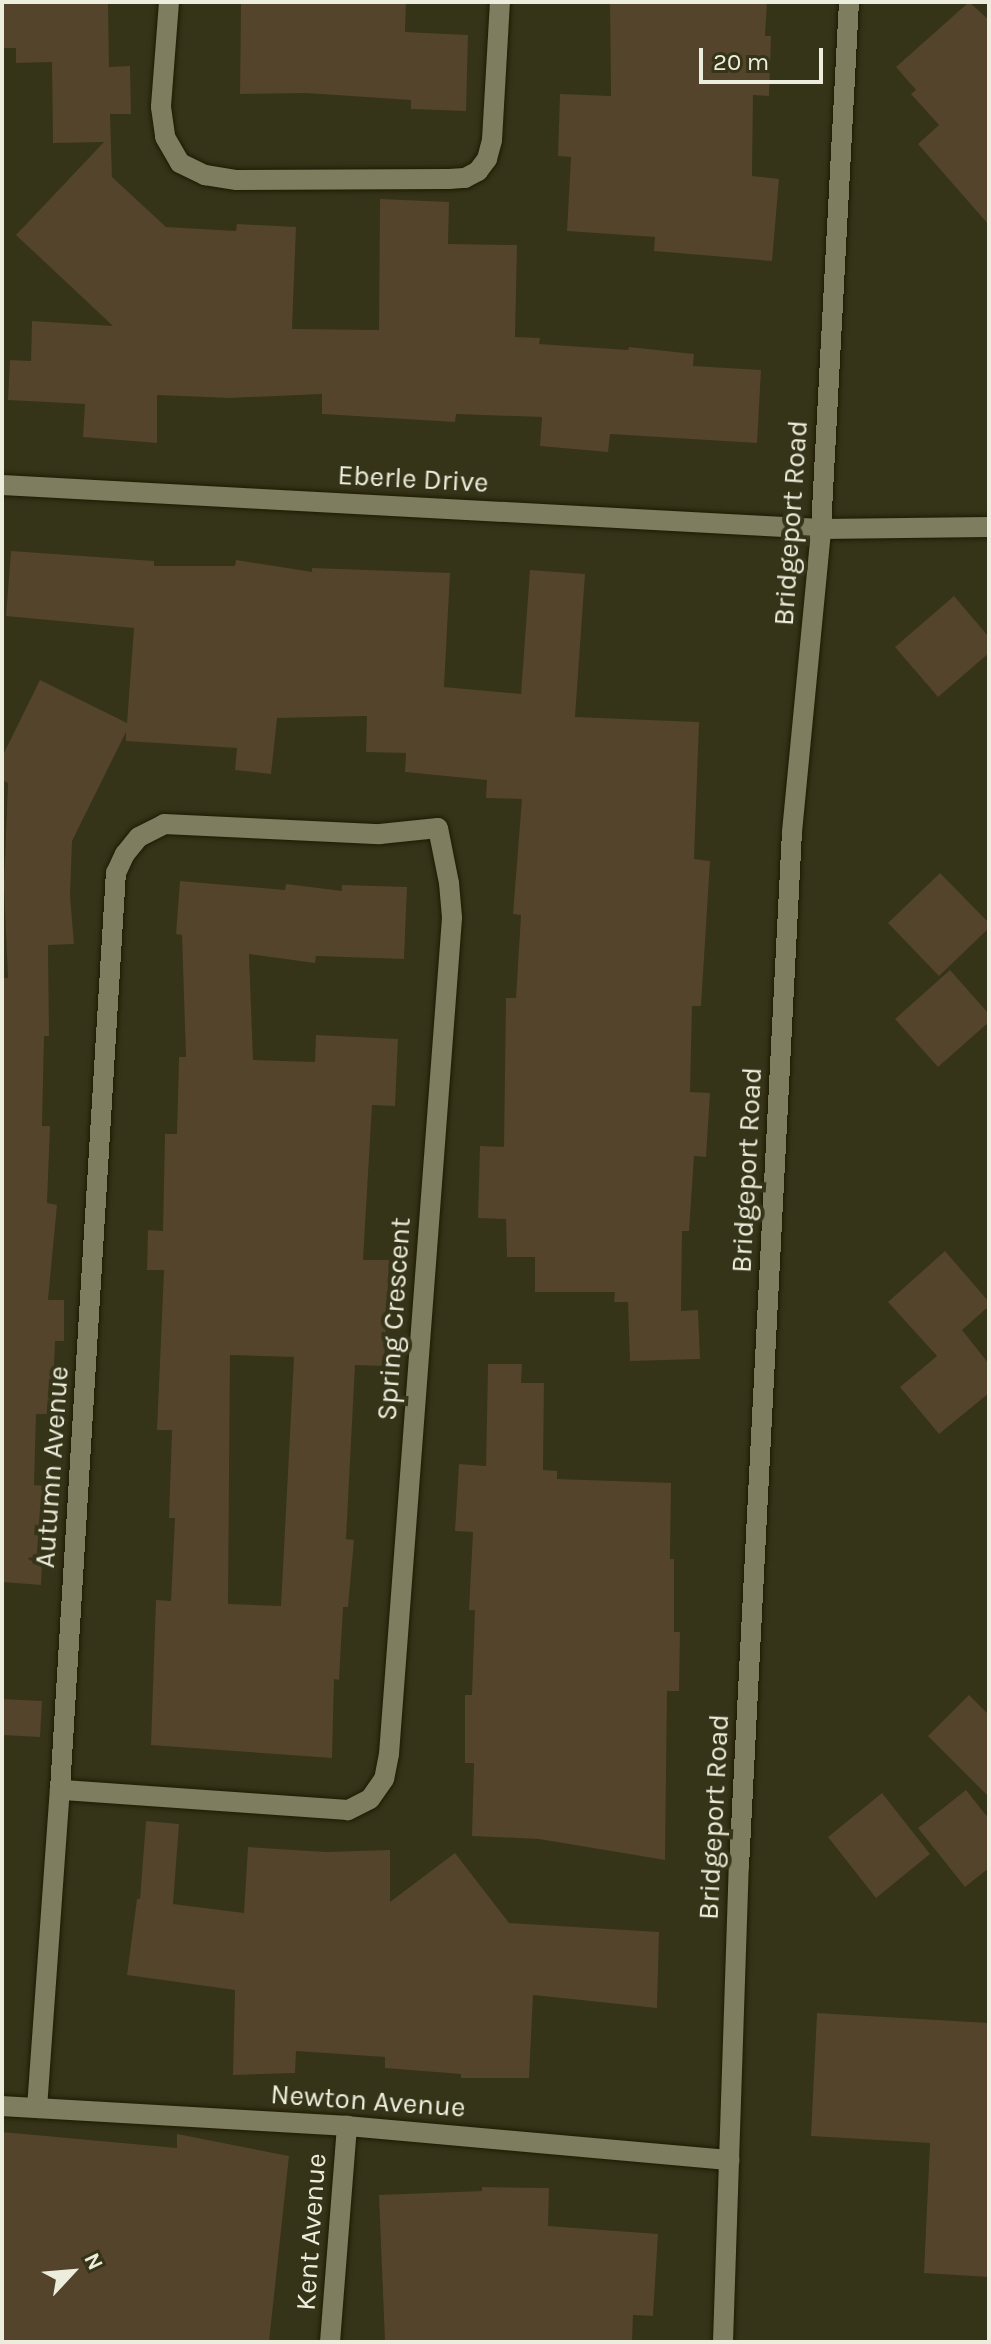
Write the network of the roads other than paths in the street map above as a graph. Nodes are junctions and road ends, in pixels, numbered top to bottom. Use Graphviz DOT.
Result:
graph roads {
  1 [pos="169,2"];
  2 [pos="500,2"];
  3 [pos="849,2"];
  4 [pos="2,485"];
  5 [pos="989,527"];
  6 [pos="821,529"];
  7 [pos="139,837"];
  8 [pos="60,1790"];
  9 [pos="2,2106"];
  10 [pos="37,2108"];
  11 [pos="347,2126"];
  12 [pos="729,2160"];
  13 [pos="330,2342"];
  14 [pos="723,2342"];
  1 -- 2 [label="street"];
  3 -- 6 [label="street, Bridgeport Road"];
  4 -- 6 [label="street, Eberle Drive"];
  5 -- 6 [label="street, Eberle Drive"];
  6 -- 12 [label="street, Bridgeport Road"];
  7 -- 8 [label="street, Autumn Avenue"];
  7 -- 8 [label="street, Spring Crescent"];
  8 -- 10 [label="street, Autumn Avenue"];
  9 -- 10 [label="street, Newton Avenue"];
  10 -- 11 [label="street, Newton Avenue"];
  11 -- 12 [label="street, Newton Avenue"];
  11 -- 13 [label="street, Kent Avenue"];
  12 -- 14 [label="street, Bridgeport Road"];
}
